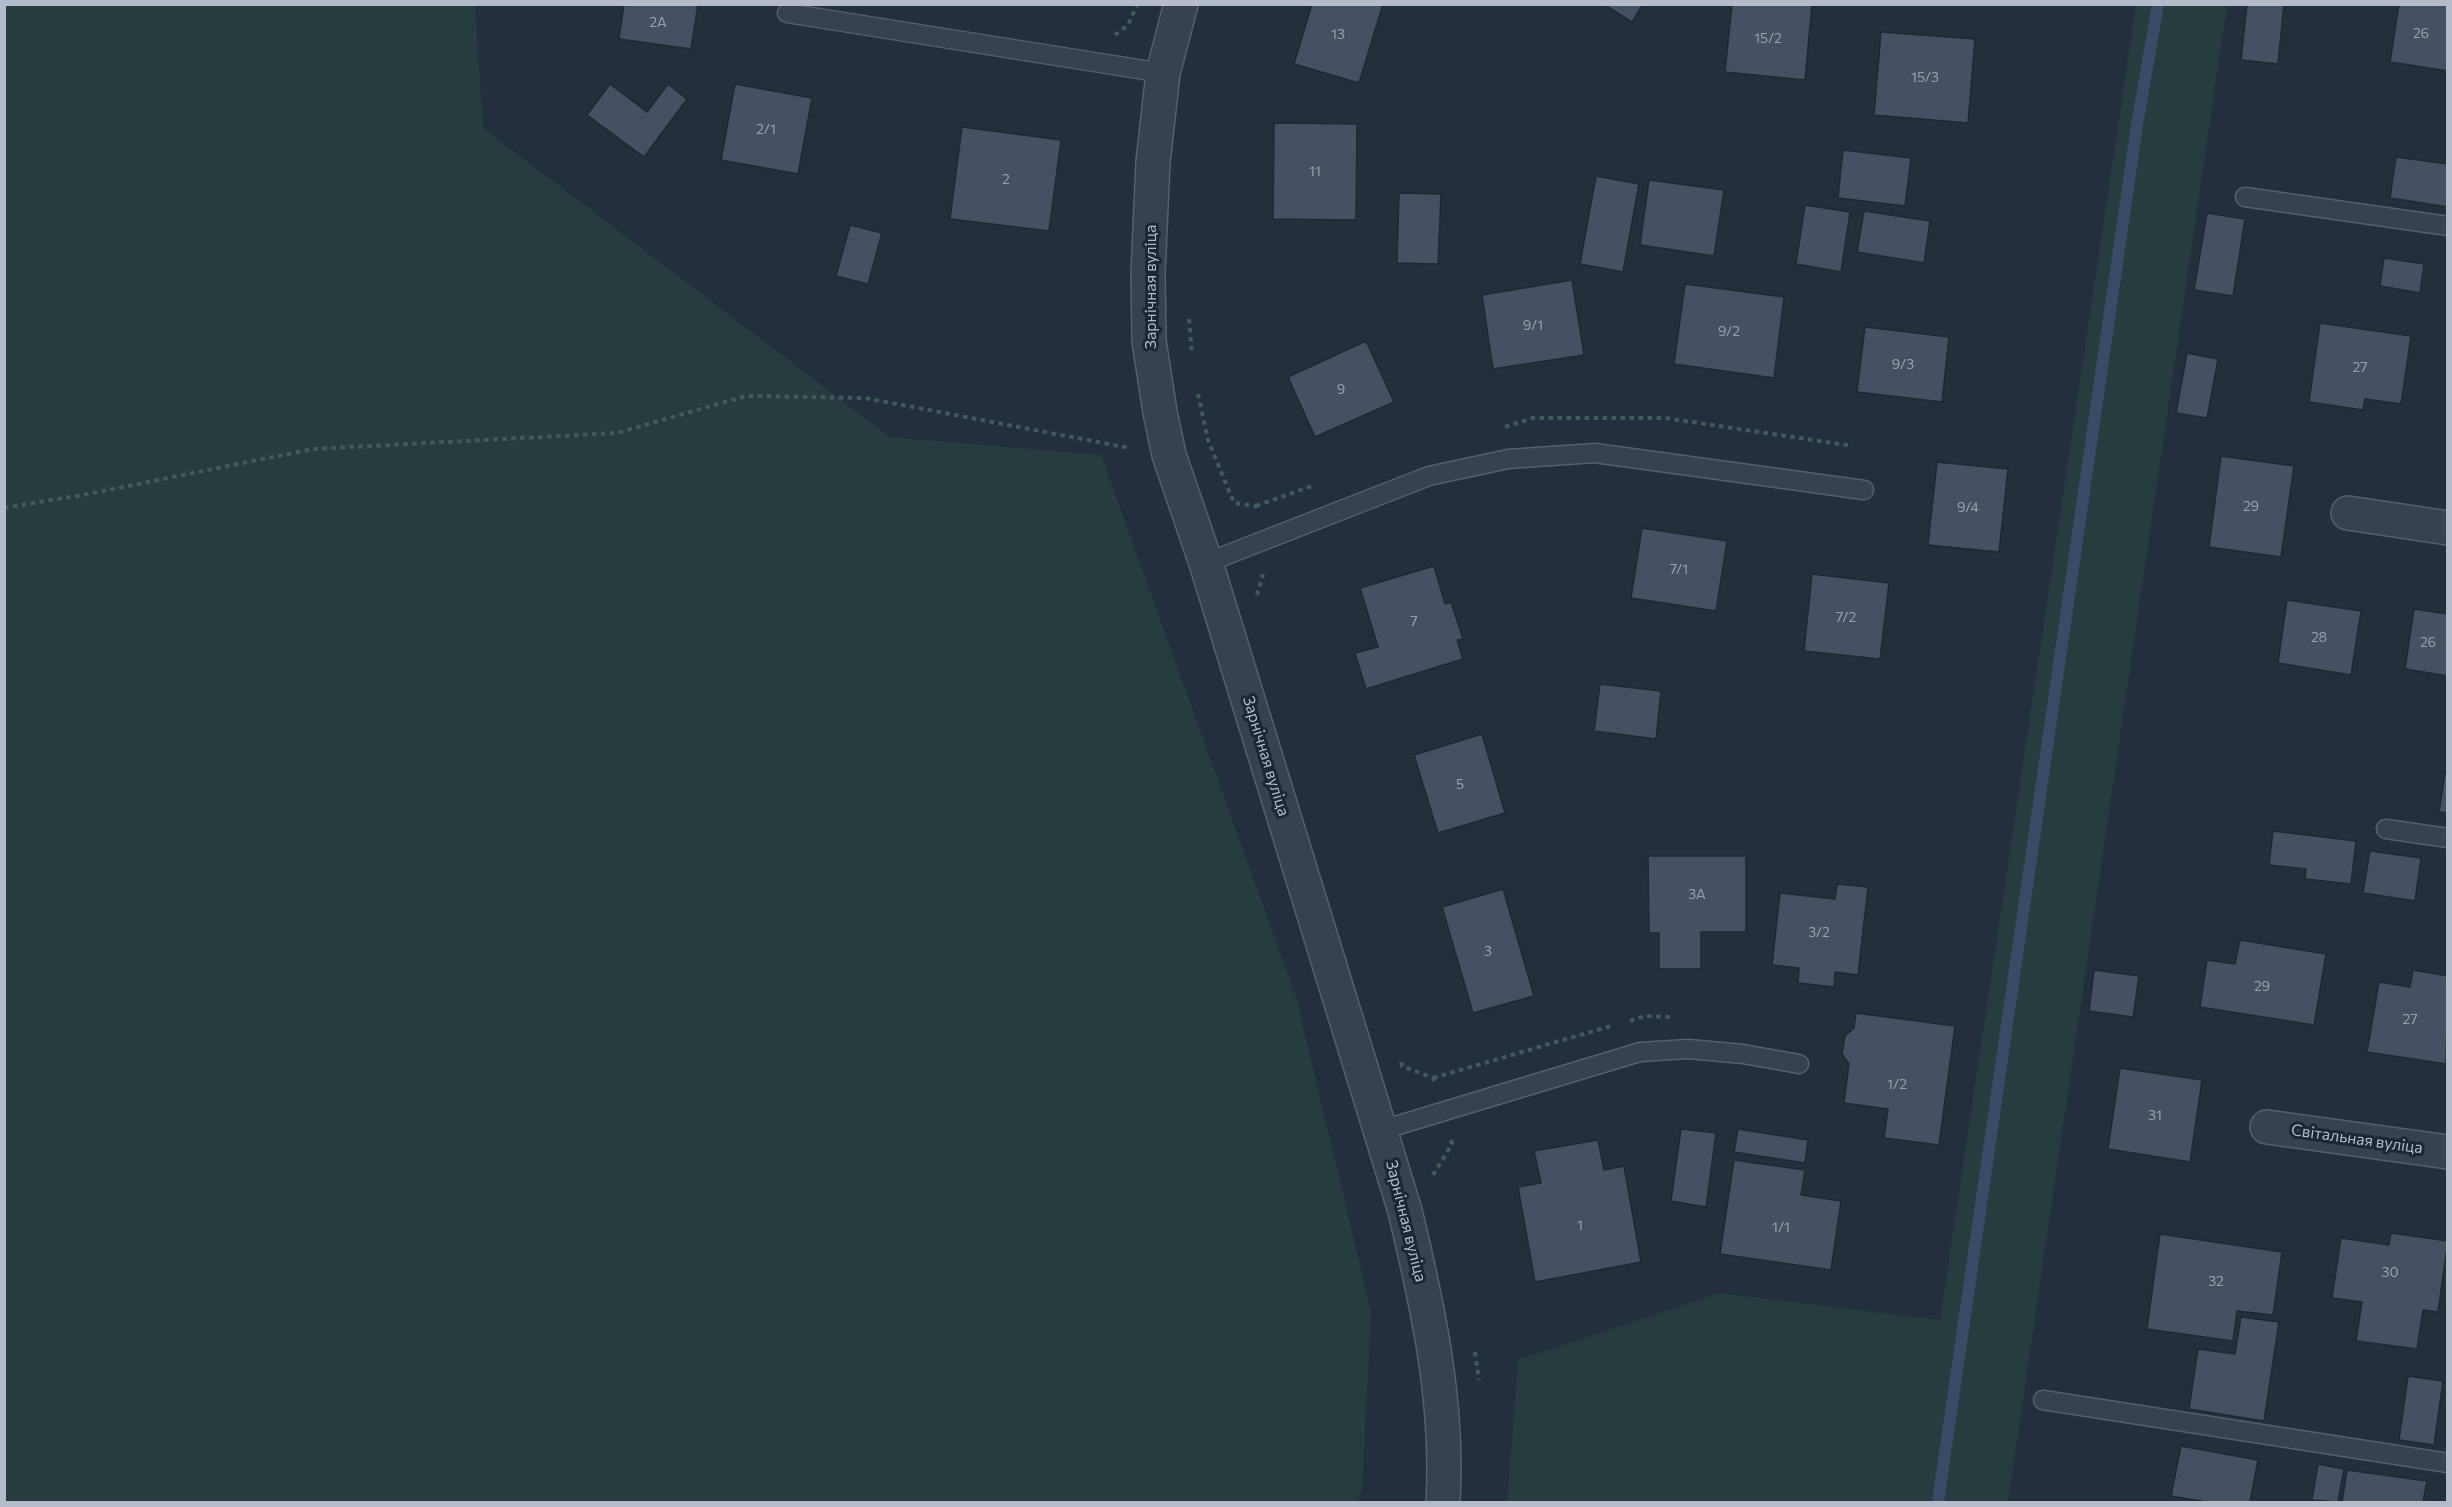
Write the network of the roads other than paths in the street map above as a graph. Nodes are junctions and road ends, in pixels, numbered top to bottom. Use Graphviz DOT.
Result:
graph roads {
  1 [pos="1179,11"];
  2 [pos="787,13"];
  3 [pos="1163,73"];
  4 [pos="2244,197"];
  5 [pos="2448,226"];
  6 [pos="1864,490"];
  7 [pos="2348,513"];
  8 [pos="2448,528"];
  9 [pos="1206,563"];
  10 [pos="2386,829"];
  11 [pos="2448,838"];
  12 [pos="1799,1064"];
  13 [pos="2267,1127"];
  14 [pos="1382,1130"];
  15 [pos="2448,1152"];
  16 [pos="2043,1400"];
  17 [pos="2448,1463"];
  18 [pos="1443,1503"];
  1 -- 3 [label="street, Зарнічная вуліца"];
  2 -- 3 [label="lane"];
  3 -- 9 [label="street, Зарнічная вуліца"];
  4 -- 5 [label="lane"];
  6 -- 9 [label="lane"];
  7 -- 8 [label="street"];
  9 -- 14 [label="street, Зарнічная вуліца"];
  10 -- 11 [label="lane"];
  12 -- 14 [label="lane"];
  13 -- 15 [label="street, Світальная вуліца"];
  14 -- 18 [label="street, Зарнічная вуліца"];
  16 -- 17 [label="lane"];
}
